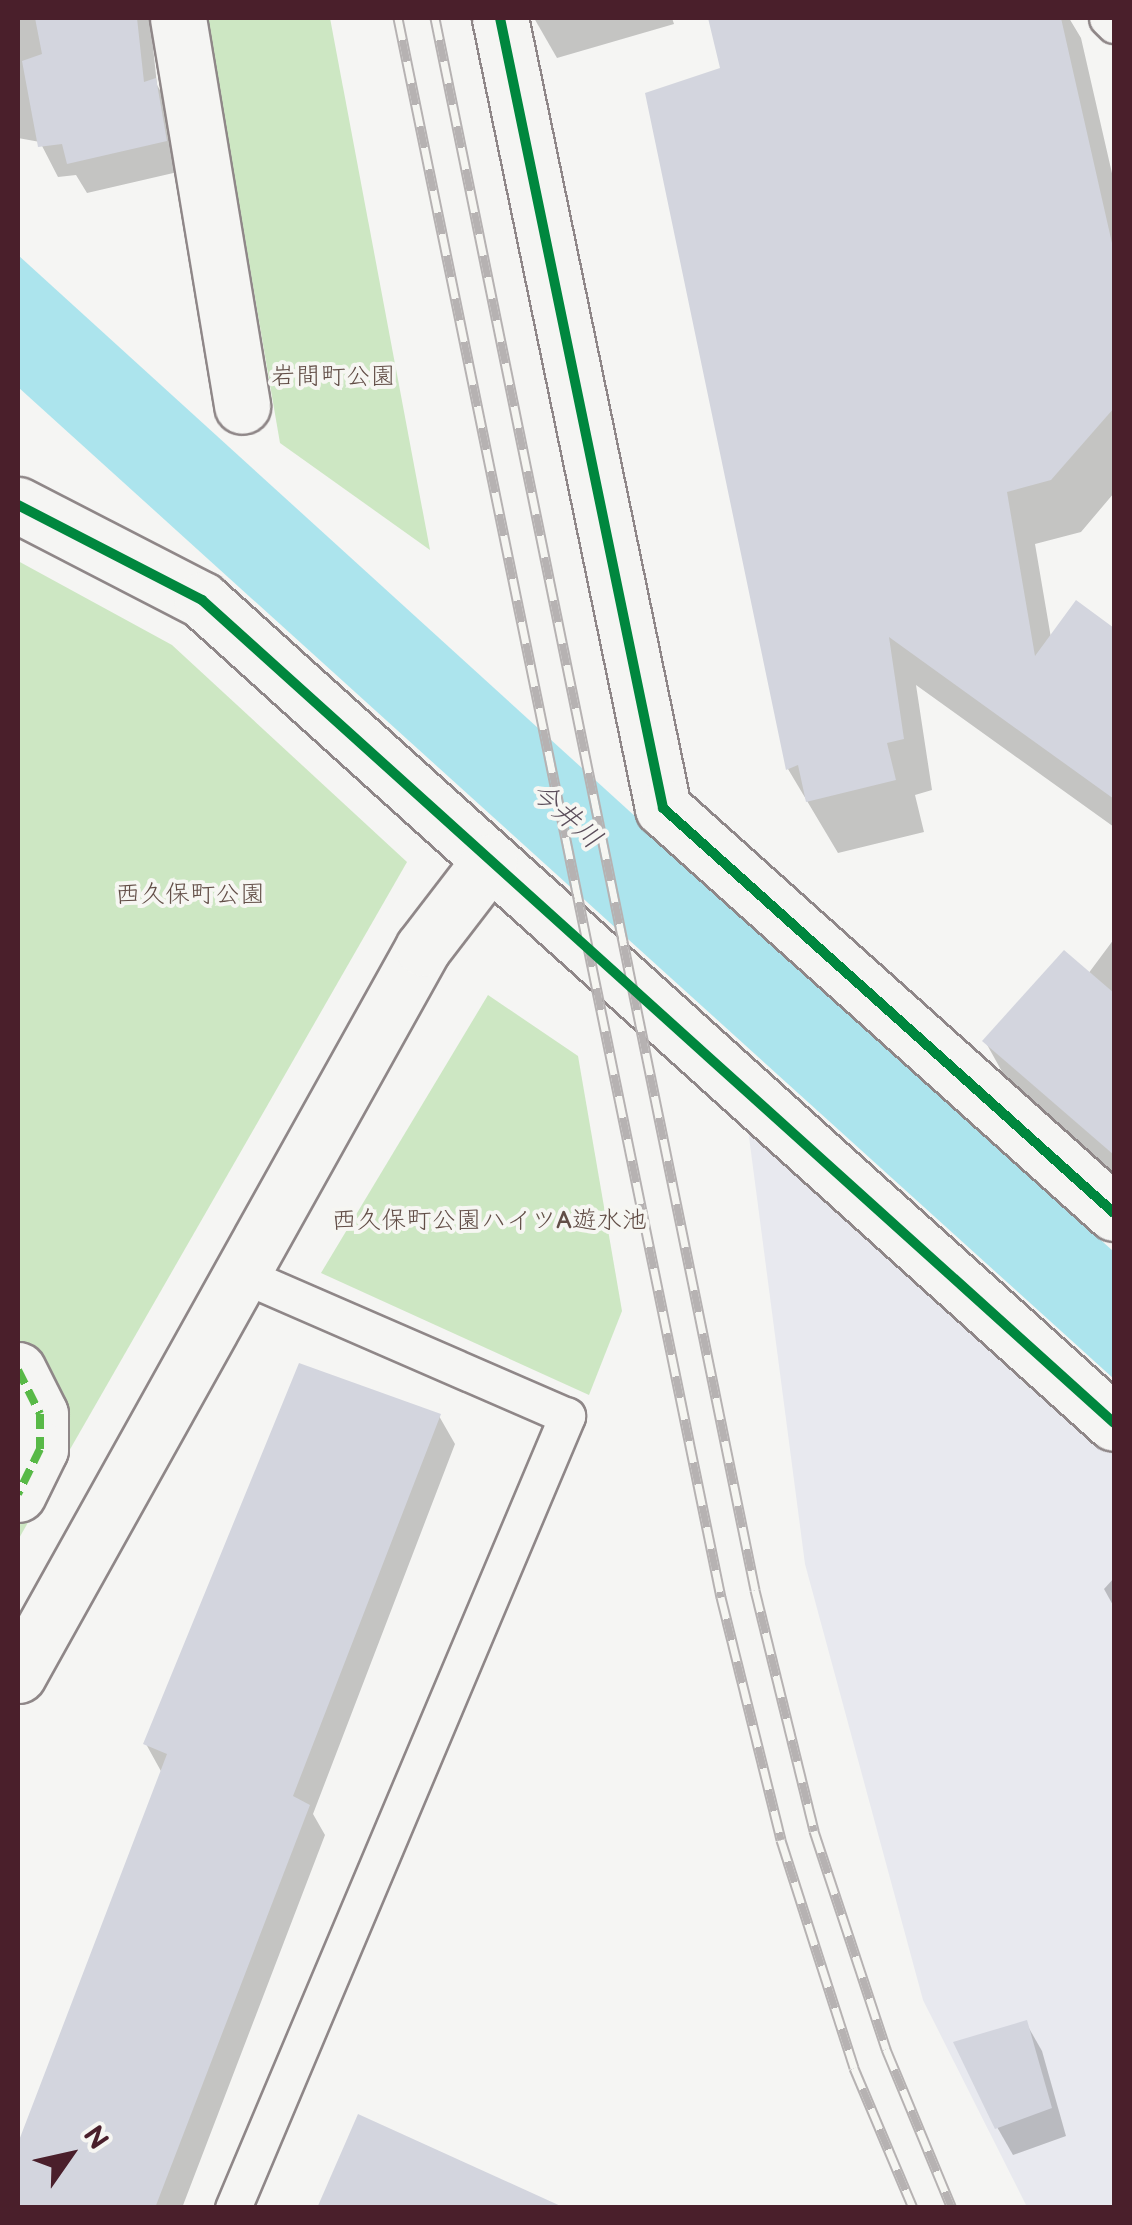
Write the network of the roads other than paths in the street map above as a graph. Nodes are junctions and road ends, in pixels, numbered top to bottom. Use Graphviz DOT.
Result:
graph roads {
  1 [pos="178,18"];
  2 [pos="500,18"];
  3 [pos="1107,18"];
  4 [pos="1114,25"];
  5 [pos="242,406"];
  6 [pos="18,504"];
  7 [pos="489,862"];
  8 [pos="1114,1213"];
  9 [pos="241,1274"];
  10 [pos="18,1370"];
  11 [pos="1114,1423"];
  12 [pos="18,1494"];
  13 [pos="18,1675"];
  14 [pos="233,2208"];
  1 -- 5 [label="street"];
  2 -- 8 [label="street"];
  3 -- 4 [label="lane"];
  6 -- 7 [label="street"];
  7 -- 9 [label="street"];
  7 -- 11 [label="street"];
  9 -- 13 [label="street"];
  9 -- 14 [label="lane"];
  10 -- 12 [label="street"];
}
